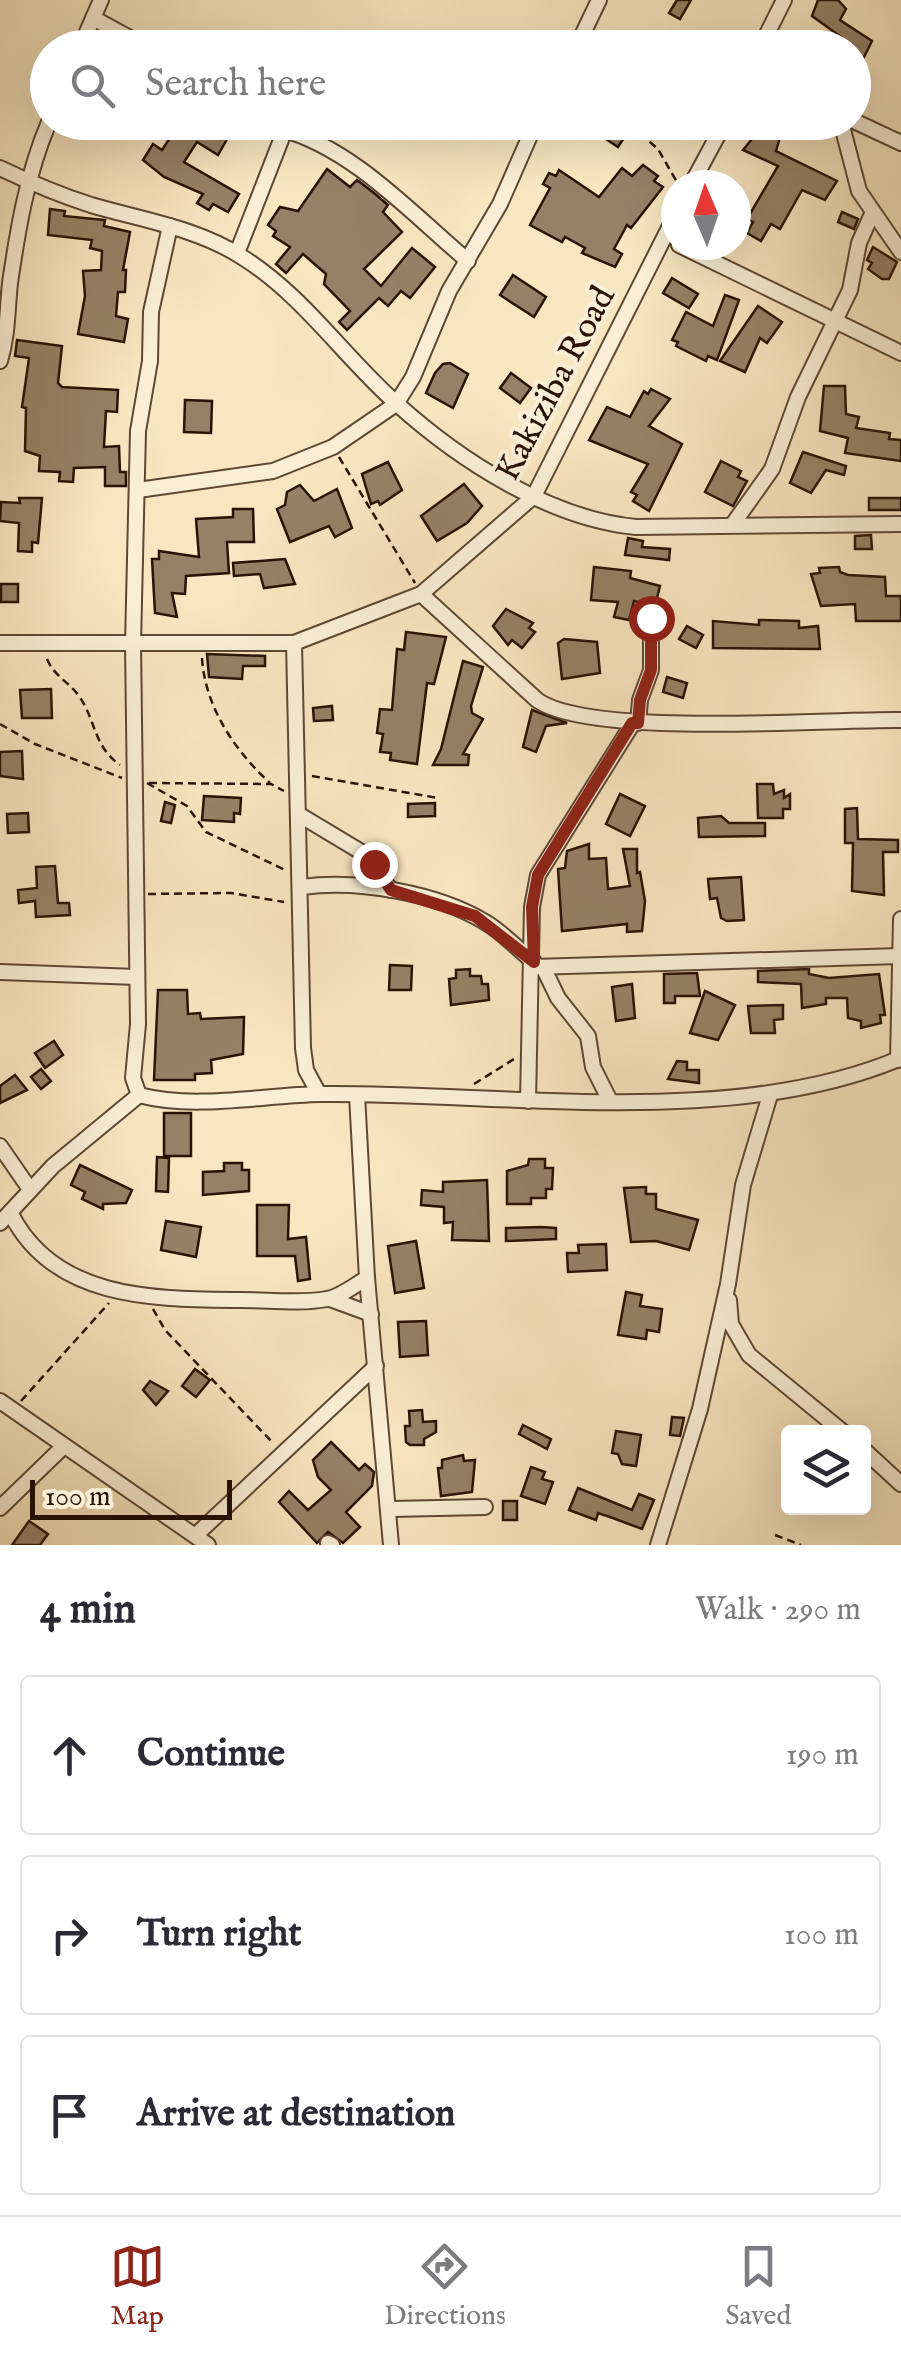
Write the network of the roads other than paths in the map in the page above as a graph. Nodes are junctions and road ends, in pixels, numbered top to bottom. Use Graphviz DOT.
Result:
graph roads {
  1 [pos="100,0"];
  2 [pos="599,0"];
  3 [pos="784,0"];
  4 [pos="93,18"];
  5 [pos="88,30"];
  6 [pos="115,30"];
  7 [pos="585,30"];
  8 [pos="769,30"];
  9 [pos="871,128"];
  10 [pos="41,140"];
  11 [pos="275,140"];
  12 [pos="310,140"];
  13 [pos="528,140"];
  14 [pos="715,140"];
  15 [pos="846,140"];
  16 [pos="901,143"];
  17 [pos="0,168"];
  18 [pos="699,170"];
  19 [pos="26,180"];
  20 [pos="872,214"];
  21 [pos="170,226"];
  22 [pos="901,252"];
  23 [pos="238,254"];
  24 [pos="663,260"];
  25 [pos="710,260"];
  26 [pos="468,261"];
  27 [pos="836,321"];
  28 [pos="901,352"];
  29 [pos="0,361"];
  30 [pos="396,404"];
  31 [pos="138,490"];
  32 [pos="534,496"];
  33 [pos="733,524"];
  34 [pos="901,524"];
  35 [pos="421,594"];
  36 [pos="651,618"];
  37 [pos="0,643"];
  38 [pos="294,643"];
  39 [pos="133,644"];
  40 [pos="901,720"];
  41 [pos="635,723"];
  42 [pos="298,814"];
  43 [pos="302,883"];
  44 [pos="391,890"];
  45 [pos="901,919"];
  46 [pos="900,956"];
  47 [pos="537,965"];
  48 [pos="0,972"];
  49 [pos="137,977"];
  50 [pos="900,1059"];
  51 [pos="319,1094"];
  52 [pos="357,1094"];
  53 [pos="770,1094"];
  54 [pos="139,1095"];
  55 [pos="609,1099"];
  56 [pos="528,1101"];
  57 [pos="0,1146"];
  58 [pos="29,1188"];
  59 [pos="5,1218"];
  60 [pos="368,1278"];
  61 [pos="728,1284"];
  62 [pos="330,1299"];
  63 [pos="372,1314"];
  64 [pos="376,1366"];
  65 [pos="0,1401"];
  66 [pos="834,1425"];
  67 [pos="64,1446"];
  68 [pos="871,1456"];
  69 [pos="901,1484"];
  70 [pos="484,1506"];
  71 [pos="0,1508"];
  72 [pos="391,1509"];
  73 [pos="202,1540"];
  74 [pos="392,1545"];
  75 [pos="658,1545"];
  1 -- 4 [label="street"];
  2 -- 7 [label="street"];
  3 -- 8 [label="street"];
  4 -- 5 [label="street"];
  4 -- 6 [label="street"];
  9 -- 16 [label="street"];
  10 -- 19 [label="street"];
  11 -- 23 [label="street"];
  12 -- 26 [label="street"];
  13 -- 26 [label="street"];
  14 -- 18 [label="street"];
  15 -- 20 [label="street"];
  17 -- 19 [label="street"];
  19 -- 21 [label="street"];
  19 -- 29 [label="street"];
  20 -- 22 [label="street"];
  20 -- 27 [label="street"];
  21 -- 23 [label="street"];
  21 -- 31 [label="street"];
  23 -- 30 [label="street"];
  24 -- 32 [label="street, Kakiziba Road"];
  25 -- 27 [label="street"];
  26 -- 30 [label="street"];
  27 -- 28 [label="street"];
  27 -- 33 [label="street"];
  30 -- 31 [label="street"];
  30 -- 32 [label="street"];
  31 -- 39 [label="street"];
  32 -- 33 [label="street"];
  32 -- 35 [label="street, Kakiziba Road"];
  33 -- 34 [label="street"];
  35 -- 38 [label="street, Kakiziba Road"];
  35 -- 41 [label="street"];
  36 -- 41 [label="street"];
  37 -- 39 [label="street, Kakiziba Road"];
  38 -- 39 [label="street, Kakiziba Road"];
  38 -- 42 [label="street"];
  39 -- 49 [label="street"];
  40 -- 41 [label="street"];
  41 -- 47 [label="street"];
  42 -- 43 [label="street"];
  42 -- 44 [label="street"];
  43 -- 44 [label="street"];
  43 -- 51 [label="street"];
  44 -- 47 [label="street"];
  45 -- 46 [label="street"];
  46 -- 47 [label="street"];
  46 -- 50 [label="street"];
  47 -- 55 [label="street"];
  47 -- 56 [label="street"];
  48 -- 49 [label="street"];
  49 -- 54 [label="street"];
  50 -- 53 [label="street"];
  51 -- 52 [label="street"];
  51 -- 54 [label="street"];
  52 -- 56 [label="street"];
  52 -- 60 [label="street"];
  53 -- 55 [label="street"];
  53 -- 61 [label="street"];
  54 -- 58 [label="street"];
  55 -- 56 [label="street"];
  57 -- 58 [label="street"];
  58 -- 59 [label="street"];
  59 -- 62 [label="street"];
  60 -- 62 [label="street"];
  60 -- 63 [label="street"];
  61 -- 66 [label="street"];
  61 -- 75 [label="street"];
  62 -- 63 [label="street"];
  63 -- 64 [label="street"];
  64 -- 72 [label="street"];
  64 -- 73 [label="street"];
  65 -- 67 [label="street"];
  67 -- 71 [label="street"];
  67 -- 73 [label="street"];
  68 -- 69 [label="street"];
  70 -- 72 [label="street"];
  72 -- 74 [label="street"];
}
